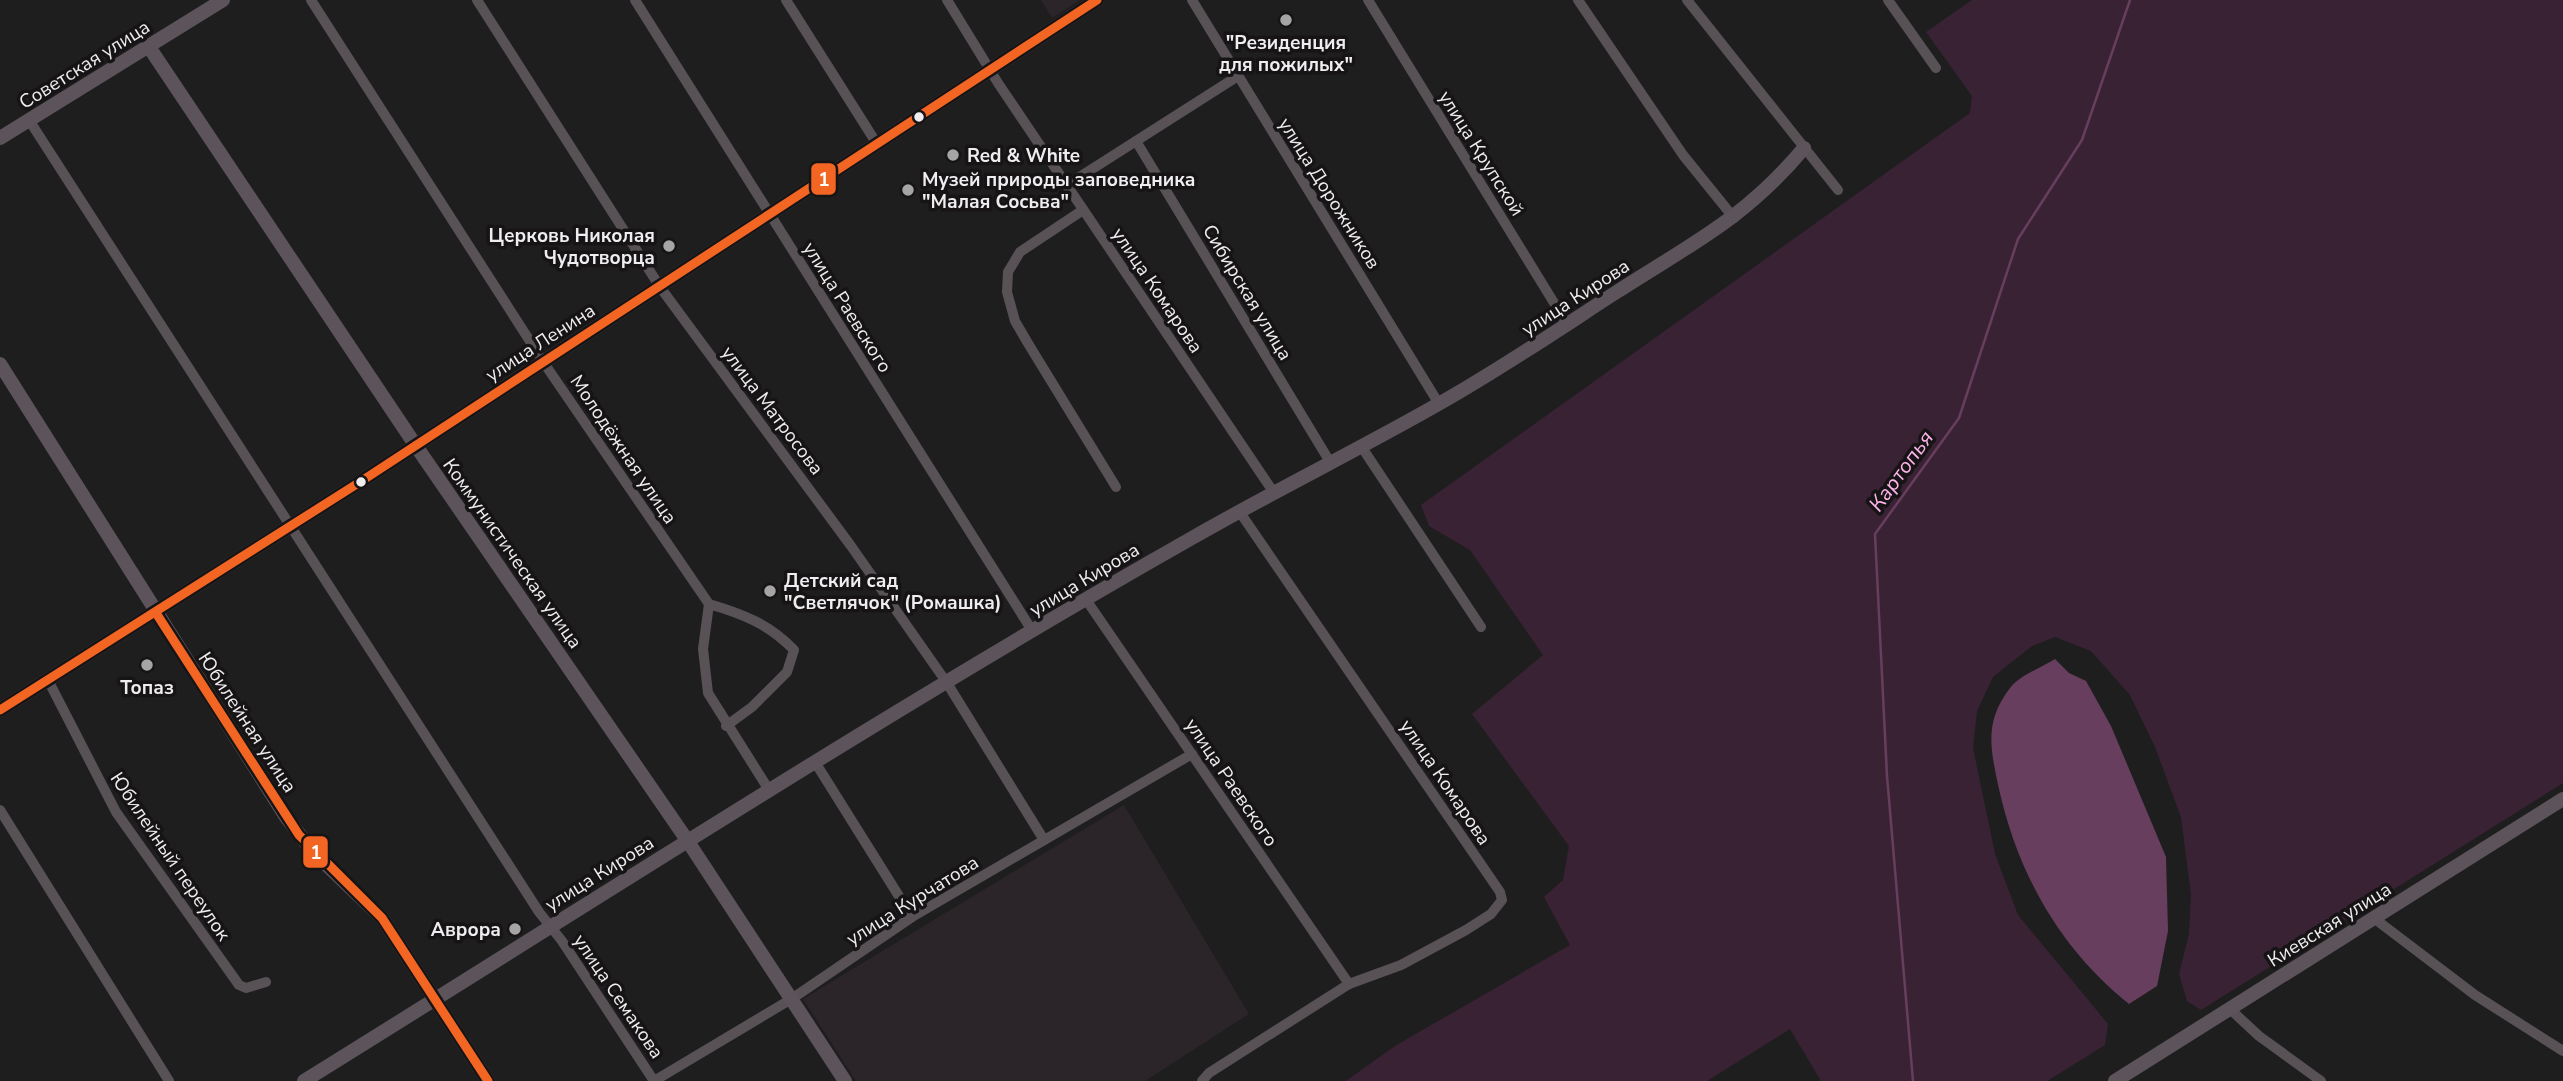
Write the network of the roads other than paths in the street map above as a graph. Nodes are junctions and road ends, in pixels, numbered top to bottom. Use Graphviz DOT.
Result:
graph roads {
  1 [pos="223,0"];
  2 [pos="311,0"];
  3 [pos="477,0"];
  4 [pos="635,0"];
  5 [pos="786,0"];
  6 [pos="947,0"];
  7 [pos="1097,0"];
  8 [pos="1192,0"];
  9 [pos="1368,0"];
  10 [pos="1577,0"];
  11 [pos="1687,0"];
  12 [pos="1888,0"];
  13 [pos="149,47"];
  14 [pos="1936,68"];
  15 [pos="989,69"];
  16 [pos="1238,76"];
  17 [pos="29,120"];
  18 [pos="0,138"];
  19 [pos="1136,141"];
  20 [pos="877,144"];
  21 [pos="1804,148"];
  22 [pos="1067,185"];
  23 [pos="1838,190"];
  24 [pos="1083,210"];
  25 [pos="769,216"];
  26 [pos="1734,218"];
  27 [pos="660,287"];
  28 [pos="1567,324"];
  29 [pos="544,363"];
  30 [pos="0,364"];
  31 [pos="1439,404"];
  32 [pos="416,446"];
  33 [pos="1361,446"];
  34 [pos="1330,462"];
  35 [pos="1116,487"];
  36 [pos="1274,493"];
  37 [pos="1239,511"];
  38 [pos="290,527"];
  39 [pos="1087,601"];
  40 [pos="709,604"];
  41 [pos="156,613"];
  42 [pos="1481,627"];
  43 [pos="1033,632"];
  44 [pos="48,680"];
  45 [pos="947,683"];
  46 [pos="0,710"];
  47 [pos="726,726"];
  48 [pos="1192,754"];
  49 [pos="815,762"];
  50 [pos="768,790"];
  51 [pos="2563,799"];
  52 [pos="0,810"];
  53 [pos="687,840"];
  54 [pos="1044,840"];
  55 [pos="912,917"];
  56 [pos="2375,919"];
  57 [pos="550,926"];
  58 [pos="266,982"];
  59 [pos="1349,984"];
  60 [pos="435,999"];
  61 [pos="793,999"];
  62 [pos="2230,1009"];
  63 [pos="2563,1051"];
  64 [pos="169,1081"];
  65 [pos="304,1081"];
  66 [pos="488,1081"];
  67 [pos="654,1081"];
  68 [pos="845,1081"];
  69 [pos="1202,1081"];
  70 [pos="2115,1081"];
  71 [pos="2320,1081"];
  1 -- 13 [label="street, Советская улица"];
  2 -- 29 [label="street, Молодёжная улица"];
  3 -- 27 [label="street, улица Матросова"];
  4 -- 25 [label="street, улица Раевского"];
  5 -- 20 [label="street"];
  6 -- 15 [label="street, улица Комарова"];
  7 -- 15 [label="street, улица Ленина"];
  8 -- 16 [label="street, улица Дорожников"];
  9 -- 28 [label="street, улица Крупской"];
  10 -- 26 [label="street"];
  11 -- 21 [label="street"];
  12 -- 14 [label="street"];
  13 -- 17 [label="street, Советская улица"];
  13 -- 32 [label="street, Коммунистическая улица"];
  15 -- 20 [label="street, улица Ленина"];
  15 -- 22 [label="street, улица Комарова"];
  16 -- 19 [label="street"];
  16 -- 31 [label="street, улица Дорожников"];
  17 -- 18 [label="street, Советская улица"];
  17 -- 38 [label="street, улица Семакова"];
  19 -- 22 [label="street"];
  19 -- 34 [label="street, Сибирская улица"];
  20 -- 25 [label="street, улица Ленина"];
  21 -- 23 [label="street"];
  21 -- 26 [label="street, улица Кирова"];
  22 -- 24 [label="street, улица Комарова"];
  24 -- 35 [label="street"];
  24 -- 36 [label="street, улица Комарова"];
  25 -- 27 [label="street, улица Ленина"];
  25 -- 43 [label="street, улица Раевского"];
  26 -- 28 [label="street, улица Кирова"];
  27 -- 29 [label="street, улица Ленина"];
  27 -- 45 [label="street, улица Матросова"];
  28 -- 31 [label="street, улица Кирова"];
  29 -- 32 [label="street, улица Ленина"];
  29 -- 40 [label="street, Молодёжная улица"];
  30 -- 41 [label="street, Юбилейная улица"];
  31 -- 33 [label="street, улица Кирова"];
  32 -- 38 [label="street, улица Ленина"];
  32 -- 53 [label="street, Коммунистическая улица"];
  33 -- 34 [label="street, улица Кирова"];
  33 -- 42 [label="street"];
  34 -- 36 [label="street, улица Кирова"];
  36 -- 37 [label="street, улица Кирова"];
  37 -- 39 [label="street, улица Кирова"];
  37 -- 59 [label="street, улица Комарова"];
  38 -- 41 [label="street, улица Ленина"];
  38 -- 57 [label="street, улица Семакова"];
  39 -- 43 [label="street, улица Кирова"];
  39 -- 48 [label="street, улица Раевского"];
  40 -- 47 [label="street"];
  40 -- 47 [label="street"];
  41 -- 44 [label="street, улица Ленина"];
  41 -- 60 [label="street, Юбилейная улица"];
  43 -- 45 [label="street, улица Кирова"];
  44 -- 46 [label="street, улица Ленина"];
  44 -- 58 [label="street, Юбилейный переулок"];
  45 -- 49 [label="street, улица Кирова"];
  45 -- 54 [label="street, улица Матросова"];
  47 -- 50 [label="street"];
  48 -- 54 [label="street, улица Курчатова"];
  48 -- 59 [label="street, улица Раевского"];
  49 -- 50 [label="street, улица Кирова"];
  49 -- 55 [label="street"];
  50 -- 53 [label="street, улица Кирова"];
  51 -- 56 [label="street, Киевская улица"];
  52 -- 64 [label="street"];
  53 -- 57 [label="street, улица Кирова"];
  53 -- 61 [label="street, Коммунистическая улица"];
  54 -- 55 [label="street, улица Курчатова"];
  55 -- 61 [label="street, улица Курчатова"];
  56 -- 62 [label="street, Киевская улица"];
  56 -- 63 [label="street"];
  57 -- 60 [label="street, улица Кирова"];
  57 -- 67 [label="street, улица Семакова"];
  59 -- 69 [label="street"];
  60 -- 65 [label="street, улица Кирова"];
  60 -- 66 [label="street, Юбилейная улица"];
  61 -- 67 [label="street, улица Курчатова"];
  61 -- 68 [label="street, Коммунистическая улица"];
  62 -- 70 [label="street, Киевская улица"];
  62 -- 71 [label="street"];
}
